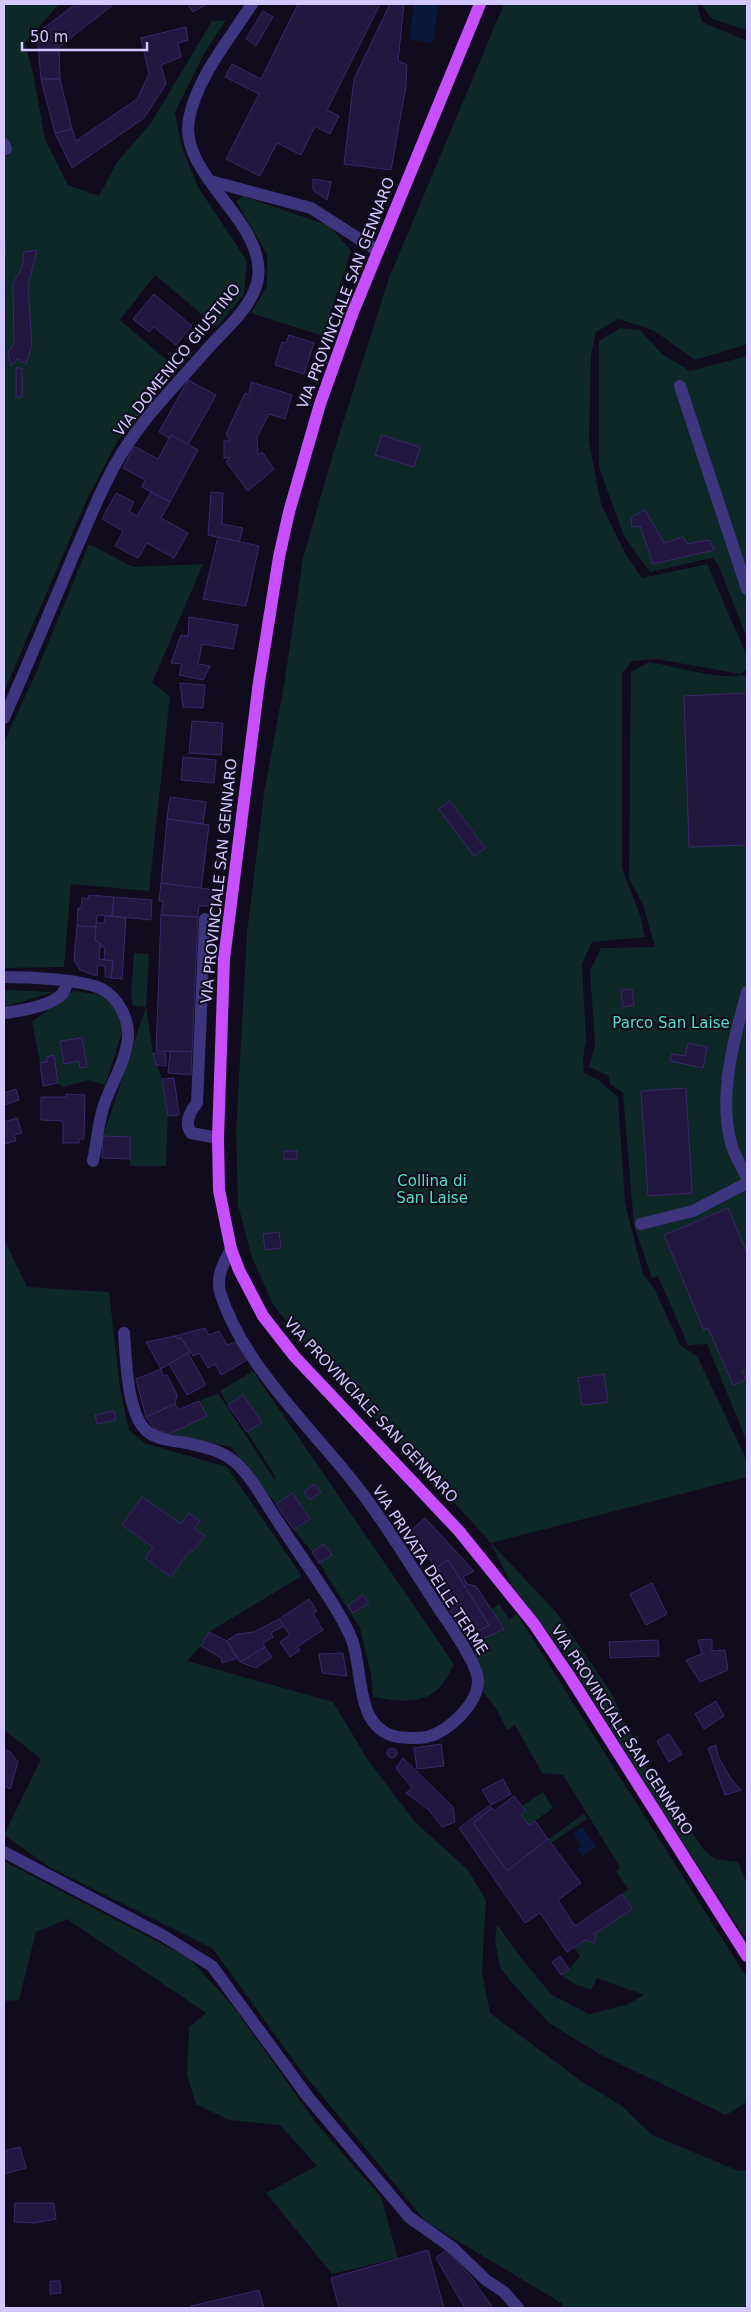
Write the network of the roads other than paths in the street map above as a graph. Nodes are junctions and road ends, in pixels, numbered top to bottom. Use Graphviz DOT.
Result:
graph roads {
  1 [pos="252,4"];
  2 [pos="480,4"];
  3 [pos="210,181"];
  4 [pos="378,251"];
  5 [pos="680,386"];
  6 [pos="747,589"];
  7 [pos="4,718"];
  8 [pos="204,919"];
  9 [pos="4,977"];
  10 [pos="68,982"];
  11 [pos="747,992"];
  12 [pos="4,1013"];
  13 [pos="218,1138"];
  14 [pos="93,1161"];
  15 [pos="747,1178"];
  16 [pos="747,1183"];
  17 [pos="641,1224"];
  18 [pos="231,1249"];
  19 [pos="124,1333"];
  20 [pos="4,1852"];
  21 [pos="747,1956"];
  22 [pos="518,2308"];
  1 -- 3 [label="street, VIA DOMENICO GIUSTINO"];
  2 -- 4 [label="main road, VIA PROVINCIALE SAN GENNARO"];
  3 -- 4 [label="street"];
  3 -- 7 [label="street, VIA DOMENICO GIUSTINO"];
  4 -- 13 [label="main road, VIA PROVINCIALE SAN GENNARO"];
  5 -- 6 [label="street"];
  8 -- 13 [label="street"];
  9 -- 10 [label="street"];
  10 -- 12 [label="street"];
  10 -- 14 [label="street"];
  11 -- 15 [label="street"];
  13 -- 18 [label="main road, VIA PROVINCIALE SAN GENNARO"];
  16 -- 17 [label="street"];
  18 -- 19 [label="street, VIA PRIVATA DELLE TERME"];
  18 -- 21 [label="main road, VIA PROVINCIALE SAN GENNARO"];
  20 -- 22 [label="street"];
}
